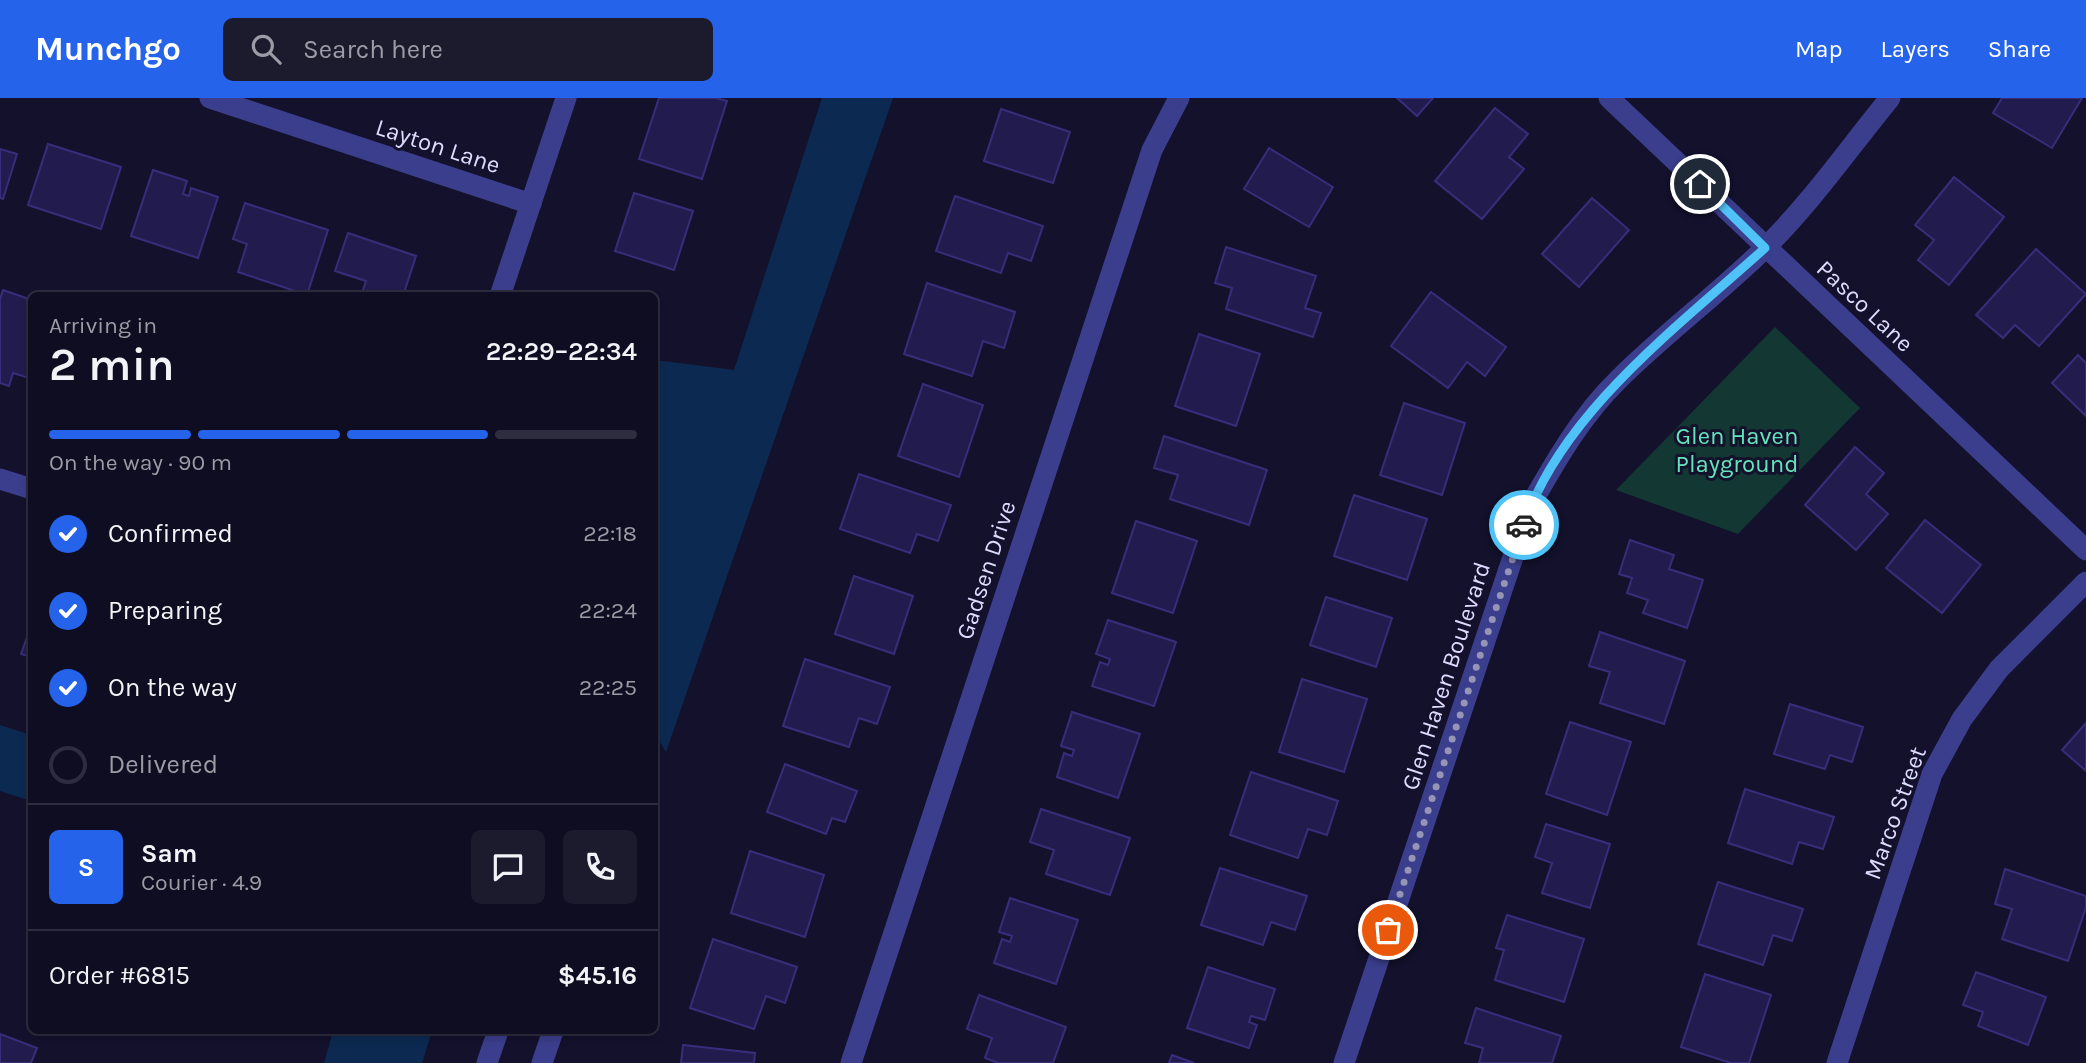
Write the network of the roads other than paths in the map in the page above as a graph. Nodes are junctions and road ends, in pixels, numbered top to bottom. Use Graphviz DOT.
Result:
graph roads {
  1 [pos="209,98"];
  2 [pos="566,98"];
  3 [pos="1180,98"];
  4 [pos="1609,98"];
  5 [pos="1891,98"];
  6 [pos="531,204"];
  7 [pos="1765,248"];
  8 [pos="501,292"];
  9 [pos="0,479"];
  10 [pos="28,488"];
  11 [pos="2086,550"];
  12 [pos="2086,582"];
  13 [pos="497,1034"];
  14 [pos="552,1034"];
  15 [pos="487,1063"];
  16 [pos="542,1063"];
  17 [pos="851,1063"];
  18 [pos="1344,1063"];
  19 [pos="1837,1063"];
  1 -- 6 [label="street, Layton Lane"];
  2 -- 6 [label="street"];
  3 -- 17 [label="street, Gadsen Drive"];
  4 -- 7 [label="street, Pasco Lane"];
  5 -- 7 [label="street, Glen Haven Boulevard"];
  6 -- 8 [label="street"];
  7 -- 11 [label="street, Pasco Lane"];
  7 -- 18 [label="street, Glen Haven Boulevard"];
  9 -- 10 [label="street"];
  12 -- 19 [label="street, Marco Street"];
  13 -- 15 [label="street"];
  14 -- 16 [label="street"];
}
